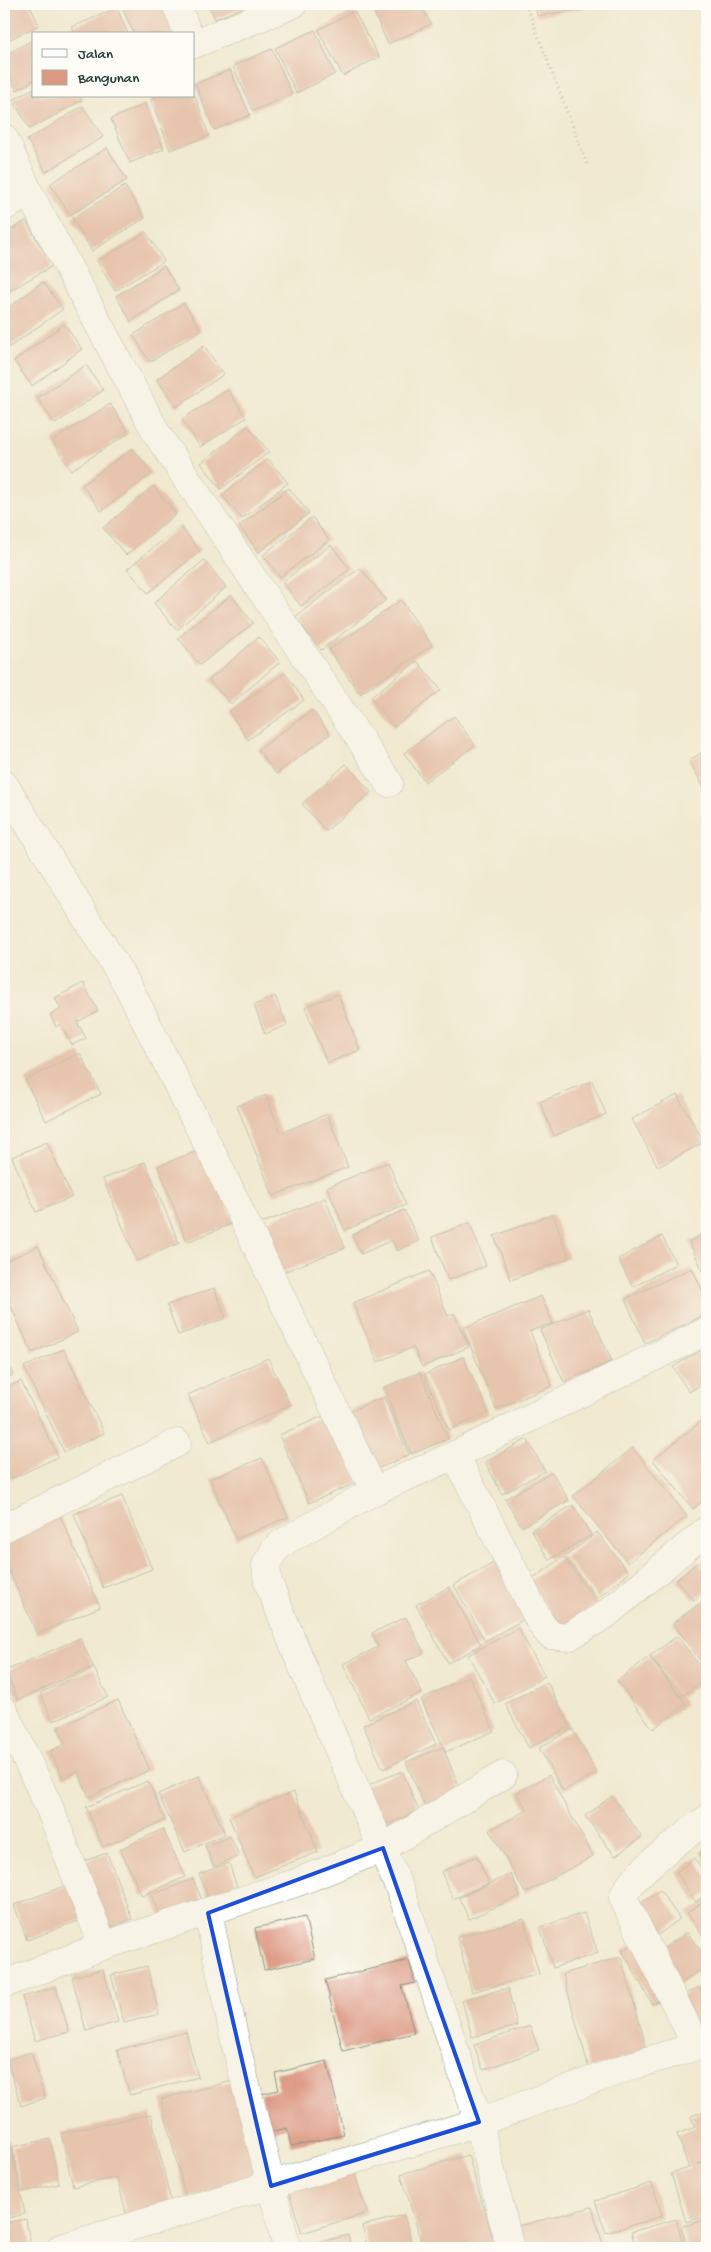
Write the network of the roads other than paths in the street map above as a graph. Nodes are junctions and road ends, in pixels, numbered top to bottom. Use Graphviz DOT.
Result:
graph roads {
  1 [pos="176,4"];
  2 [pos="293,4"];
  3 [pos="187,32"];
  4 [pos="195,44"];
  5 [pos="4,138"];
  6 [pos="29,193"];
  7 [pos="4,207"];
  8 [pos="389,783"];
  9 [pos="4,784"];
  10 [pos="707,1331"];
  11 [pos="177,1443"];
  12 [pos="455,1455"];
  13 [pos="374,1491"];
  14 [pos="4,1528"];
  15 [pos="707,1530"];
  16 [pos="4,1711"];
  17 [pos="503,1775"];
  18 [pos="707,1819"];
  19 [pos="383,1848"];
  20 [pos="208,1913"];
  21 [pos="104,1946"];
  22 [pos="4,1984"];
  23 [pos="702,2044"];
  24 [pos="479,2122"];
  25 [pos="271,2186"];
  26 [pos="61,2248"];
  27 [pos="286,2248"];
  28 [pos="510,2248"];
  1 -- 3 [label="street"];
  2 -- 4 [label="street"];
  5 -- 6 [label="street"];
  6 -- 7 [label="street"];
  6 -- 8 [label="street"];
  9 -- 13 [label="street"];
  10 -- 12 [label="street"];
  11 -- 14 [label="street"];
  12 -- 13 [label="street"];
  12 -- 15 [label="street"];
  13 -- 19 [label="street"];
  16 -- 21 [label="street"];
  17 -- 19 [label="street"];
  18 -- 23 [label="street"];
  19 -- 20 [label="street"];
  19 -- 24 [label="street"];
  20 -- 21 [label="street"];
  20 -- 25 [label="street"];
  21 -- 22 [label="street"];
  23 -- 24 [label="street"];
  24 -- 25 [label="street"];
  24 -- 28 [label="street"];
  25 -- 26 [label="street"];
  25 -- 27 [label="street"];
}
